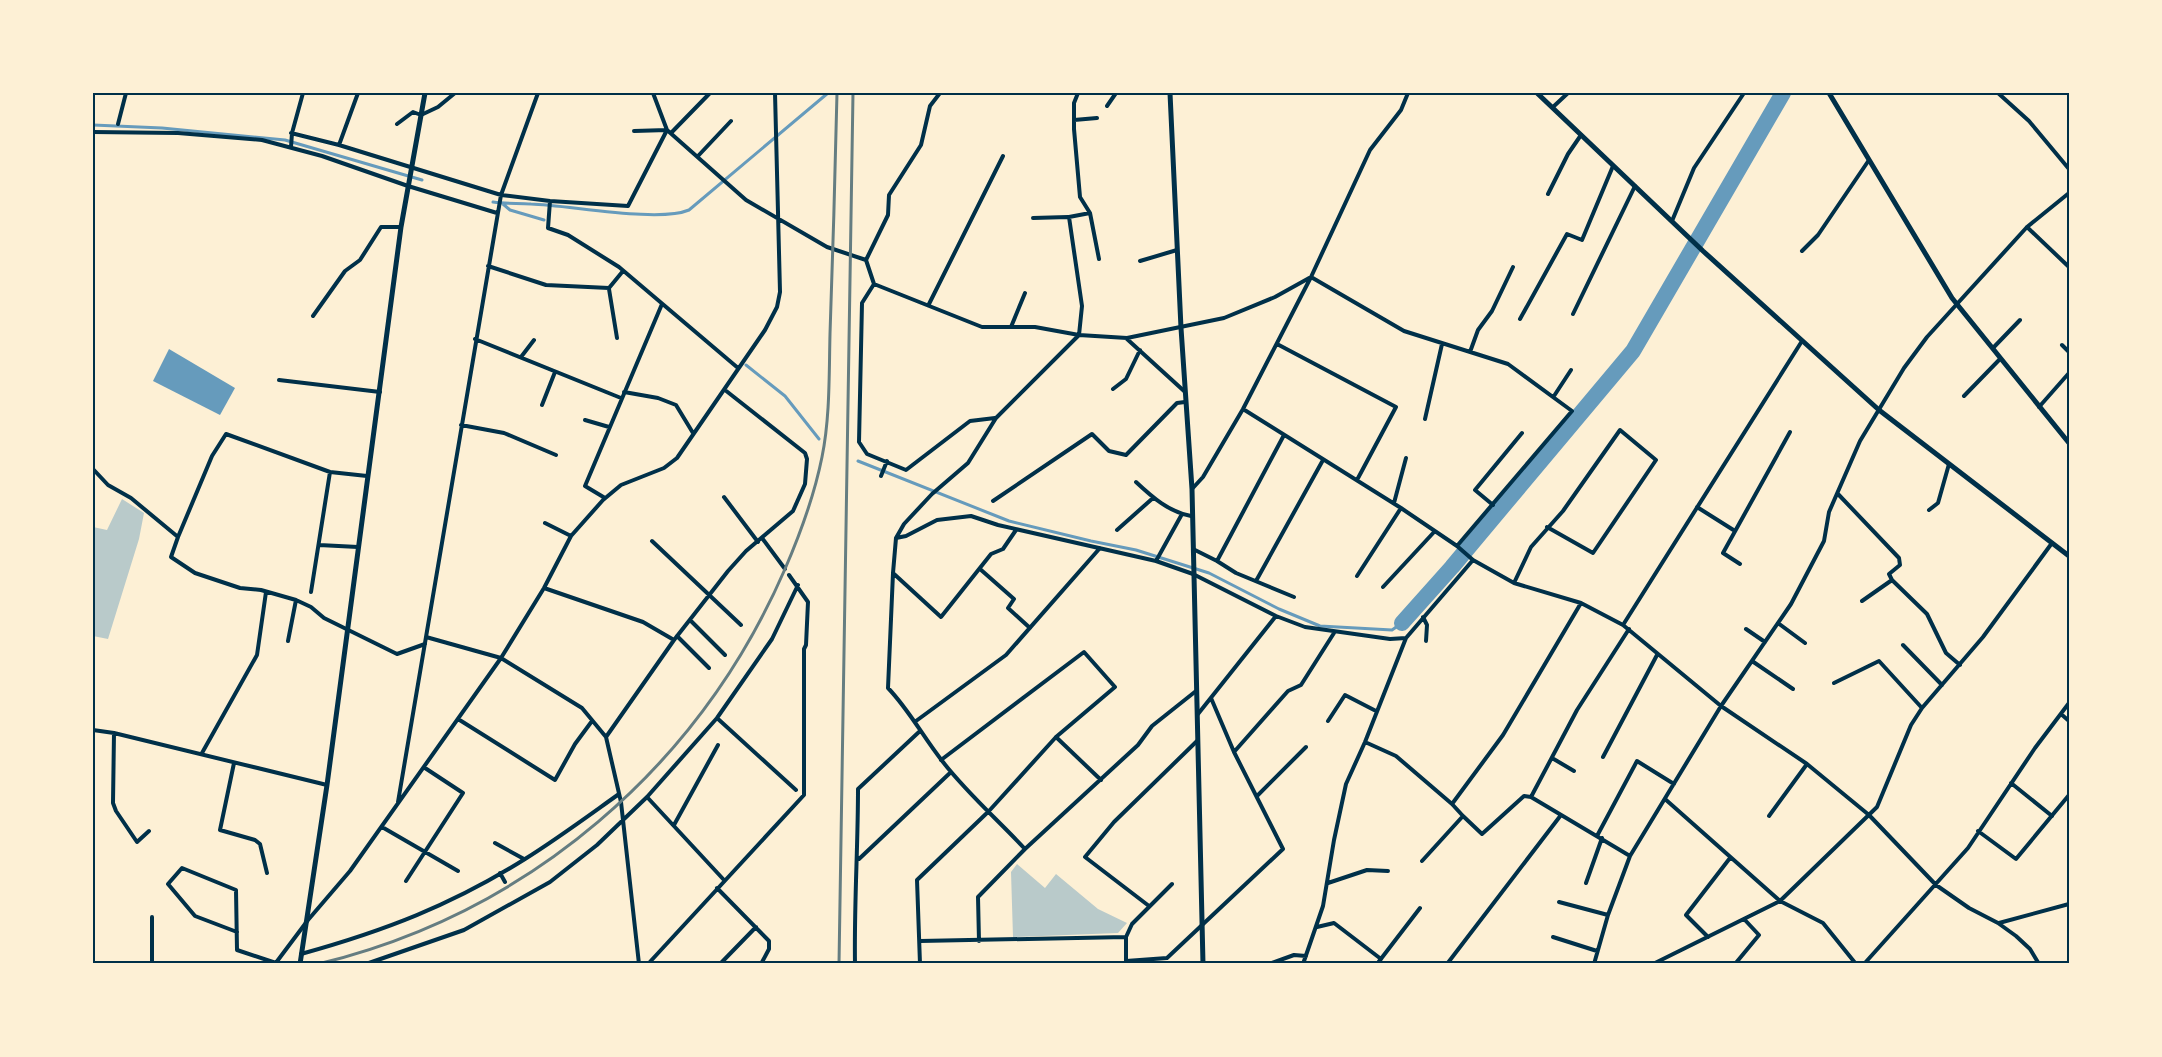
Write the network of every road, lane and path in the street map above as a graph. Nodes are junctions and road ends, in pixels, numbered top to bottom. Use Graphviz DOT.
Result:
graph roads {
  1 [pos="126,93"];
  2 [pos="303,93"];
  3 [pos="358,93"];
  4 [pos="425,93"];
  5 [pos="455,93"];
  6 [pos="538,93"];
  7 [pos="653,93"];
  8 [pos="710,93"];
  9 [pos="775,93"];
  10 [pos="940,93"];
  11 [pos="1078,93"];
  12 [pos="1116,93"];
  13 [pos="1170,93"];
  14 [pos="1408,93"];
  15 [pos="1537,93"];
  16 [pos="1568,93"];
  17 [pos="1744,93"];
  18 [pos="1829,93"];
  19 [pos="1998,93"];
  20 [pos="1107,106"];
  21 [pos="1552,107"];
  22 [pos="421,115"];
  23 [pos="1097,118"];
  24 [pos="1074,120"];
  25 [pos="731,122"];
  26 [pos="118,124"];
  27 [pos="397,124"];
  28 [pos="634,131"];
  29 [pos="93,132"];
  30 [pos="669,132"];
  31 [pos="292,135"];
  32 [pos="1581,135"];
  33 [pos="339,145"];
  34 [pos="291,146"];
  35 [pos="698,156"];
  36 [pos="1003,156"];
  37 [pos="1869,160"];
  38 [pos="1613,166"];
  39 [pos="412,167"];
  40 [pos="2069,169"];
  41 [pos="408,186"];
  42 [pos="1635,186"];
  43 [pos="2069,193"];
  44 [pos="1548,194"];
  45 [pos="501,196"];
  46 [pos="550,201"];
  47 [pos="498,212"];
  48 [pos="1090,213"];
  49 [pos="1069,217"];
  50 [pos="777,218"];
  51 [pos="1033,218"];
  52 [pos="1672,220"];
  53 [pos="2026,226"];
  54 [pos="401,227"];
  55 [pos="1177,250"];
  56 [pos="1802,251"];
  57 [pos="1099,259"];
  58 [pos="866,260"];
  59 [pos="1140,261"];
  60 [pos="488,266"];
  61 [pos="1513,267"];
  62 [pos="2069,267"];
  63 [pos="623,271"];
  64 [pos="1311,277"];
  65 [pos="874,284"];
  66 [pos="609,288"];
  67 [pos="1025,293"];
  68 [pos="662,304"];
  69 [pos="929,304"];
  70 [pos="1956,305"];
  71 [pos="1574,314"];
  72 [pos="313,316"];
  73 [pos="1520,320"];
  74 [pos="2020,320"];
  75 [pos="1011,327"];
  76 [pos="1181,328"];
  77 [pos="1079,335"];
  78 [pos="617,338"];
  79 [pos="1127,338"];
  80 [pos="475,339"];
  81 [pos="534,340"];
  82 [pos="1803,340"];
  83 [pos="1277,344"];
  84 [pos="1442,344"];
  85 [pos="2062,345"];
  86 [pos="1992,349"];
  87 [pos="1140,350"];
  88 [pos="1470,352"];
  89 [pos="2069,352"];
  90 [pos="521,357"];
  91 [pos="2000,359"];
  92 [pos="739,367"];
  93 [pos="1571,370"];
  94 [pos="555,372"];
  95 [pos="2069,373"];
  96 [pos="279,380"];
  97 [pos="1113,389"];
  98 [pos="725,390"];
  99 [pos="1184,391"];
  100 [pos="380,392"];
  101 [pos="624,393"];
  102 [pos="1554,396"];
  103 [pos="1964,396"];
  104 [pos="621,398"];
  105 [pos="1185,402"];
  106 [pos="542,405"];
  107 [pos="2039,407"];
  108 [pos="1243,409"];
  109 [pos="1879,410"];
  110 [pos="996,418"];
  111 [pos="1425,419"];
  112 [pos="585,420"];
  113 [pos="461,425"];
  114 [pos="609,427"];
  115 [pos="1790,432"];
  116 [pos="1522,433"];
  117 [pos="693,434"];
  118 [pos="1284,435"];
  119 [pos="2069,443"];
  120 [pos="556,456"];
  121 [pos="1407,458"];
  122 [pos="1323,460"];
  123 [pos="887,461"];
  124 [pos="1949,464"];
  125 [pos="93,469"];
  126 [pos="330,471"];
  127 [pos="881,475"];
  128 [pos="367,476"];
  129 [pos="1357,480"];
  130 [pos="1136,482"];
  131 [pos="1192,489"];
  132 [pos="1838,494"];
  133 [pos="724,497"];
  134 [pos="605,498"];
  135 [pos="1153,498"];
  136 [pos="993,501"];
  137 [pos="1393,504"];
  138 [pos="1493,505"];
  139 [pos="1697,507"];
  140 [pos="1401,508"];
  141 [pos="1929,510"];
  142 [pos="1182,514"];
  143 [pos="1191,516"];
  144 [pos="546,523"];
  145 [pos="1547,527"];
  146 [pos="1016,529"];
  147 [pos="1117,530"];
  148 [pos="1435,531"];
  149 [pos="1735,531"];
  150 [pos="571,536"];
  151 [pos="178,537"];
  152 [pos="762,538"];
  153 [pos="896,538"];
  154 [pos="652,541"];
  155 [pos="758,542"];
  156 [pos="2052,543"];
  157 [pos="319,545"];
  158 [pos="1457,546"];
  159 [pos="358,547"];
  160 [pos="1100,548"];
  161 [pos="1192,549"];
  162 [pos="2068,554"];
  163 [pos="1156,560"];
  164 [pos="1473,560"];
  165 [pos="1216,561"];
  166 [pos="1740,564"];
  167 [pos="785,569"];
  168 [pos="980,569"];
  169 [pos="1193,572"];
  170 [pos="893,573"];
  171 [pos="789,575"];
  172 [pos="1357,576"];
  173 [pos="1892,580"];
  174 [pos="1256,581"];
  175 [pos="1514,583"];
  176 [pos="798,585"];
  177 [pos="1383,587"];
  178 [pos="544,588"];
  179 [pos="266,591"];
  180 [pos="311,592"];
  181 [pos="709,595"];
  182 [pos="1294,597"];
  183 [pos="296,600"];
  184 [pos="1862,601"];
  185 [pos="1581,603"];
  186 [pos="1276,616"];
  187 [pos="1423,617"];
  188 [pos="690,620"];
  189 [pos="1778,624"];
  190 [pos="741,625"];
  191 [pos="1623,625"];
  192 [pos="1030,628"];
  193 [pos="1629,629"];
  194 [pos="1746,629"];
  195 [pos="347,630"];
  196 [pos="1334,633"];
  197 [pos="426,637"];
  198 [pos="676,638"];
  199 [pos="1406,638"];
  200 [pos="288,641"];
  201 [pos="1426,641"];
  202 [pos="1765,642"];
  203 [pos="1805,643"];
  204 [pos="425,644"];
  205 [pos="1903,645"];
  206 [pos="725,655"];
  207 [pos="1658,655"];
  208 [pos="501,658"];
  209 [pos="1752,661"];
  210 [pos="1960,665"];
  211 [pos="709,668"];
  212 [pos="1834,683"];
  213 [pos="1941,686"];
  214 [pos="1793,689"];
  215 [pos="1197,691"];
  216 [pos="1210,698"];
  217 [pos="2069,703"];
  218 [pos="1721,706"];
  219 [pos="1922,708"];
  220 [pos="1376,711"];
  221 [pos="2061,714"];
  222 [pos="1197,715"];
  223 [pos="717,718"];
  224 [pos="458,719"];
  225 [pos="592,721"];
  226 [pos="916,721"];
  227 [pos="1328,721"];
  228 [pos="2069,721"];
  229 [pos="93,730"];
  230 [pos="920,731"];
  231 [pos="114,733"];
  232 [pos="606,737"];
  233 [pos="1056,737"];
  234 [pos="1198,741"];
  235 [pos="1365,742"];
  236 [pos="718,745"];
  237 [pos="1306,747"];
  238 [pos="1234,752"];
  239 [pos="202,753"];
  240 [pos="1603,757"];
  241 [pos="1552,758"];
  242 [pos="941,760"];
  243 [pos="234,763"];
  244 [pos="1807,764"];
  245 [pos="425,768"];
  246 [pos="951,771"];
  247 [pos="1574,771"];
  248 [pos="1101,780"];
  249 [pos="2011,783"];
  250 [pos="1674,784"];
  251 [pos="327,785"];
  252 [pos="796,790"];
  253 [pos="620,794"];
  254 [pos="2069,795"];
  255 [pos="1257,796"];
  256 [pos="647,797"];
  257 [pos="1531,797"];
  258 [pos="1665,799"];
  259 [pos="398,803"];
  260 [pos="1452,804"];
  261 [pos="989,811"];
  262 [pos="1561,815"];
  263 [pos="1869,815"];
  264 [pos="1463,816"];
  265 [pos="1769,816"];
  266 [pos="2052,816"];
  267 [pos="623,820"];
  268 [pos="674,825"];
  269 [pos="382,827"];
  270 [pos="149,831"];
  271 [pos="1978,831"];
  272 [pos="1599,837"];
  273 [pos="495,843"];
  274 [pos="1025,849"];
  275 [pos="425,850"];
  276 [pos="1630,856"];
  277 [pos="1730,858"];
  278 [pos="525,859"];
  279 [pos="858,859"];
  280 [pos="1422,861"];
  281 [pos="458,871"];
  282 [pos="1388,871"];
  283 [pos="267,873"];
  284 [pos="500,873"];
  285 [pos="724,880"];
  286 [pos="406,881"];
  287 [pos="505,882"];
  288 [pos="1328,883"];
  289 [pos="1586,883"];
  290 [pos="1172,884"];
  291 [pos="1936,885"];
  292 [pos="717,888"];
  293 [pos="1780,901"];
  294 [pos="1559,902"];
  295 [pos="2069,904"];
  296 [pos="1149,906"];
  297 [pos="1420,908"];
  298 [pos="1608,915"];
  299 [pos="152,917"];
  300 [pos="1744,919"];
  301 [pos="308,920"];
  302 [pos="1998,923"];
  303 [pos="1202,925"];
  304 [pos="756,927"];
  305 [pos="1316,927"];
  306 [pos="237,932"];
  307 [pos="1126,937"];
  308 [pos="1553,937"];
  309 [pos="1708,937"];
  310 [pos="920,941"];
  311 [pos="979,941"];
  312 [pos="1598,951"];
  313 [pos="301,954"];
  314 [pos="1306,956"];
  315 [pos="1381,959"];
  316 [pos="275,963"];
  317 [pos="1126,963"];
  318 [pos="152,964"];
  319 [pos="300,964"];
  320 [pos="366,964"];
  321 [pos="639,964"];
  322 [pos="648,964"];
  323 [pos="720,964"];
  324 [pos="761,964"];
  325 [pos="855,964"];
  326 [pos="920,964"];
  327 [pos="1203,964"];
  328 [pos="1269,964"];
  329 [pos="1303,964"];
  330 [pos="1377,964"];
  331 [pos="1447,964"];
  332 [pos="1594,964"];
  333 [pos="1653,964"];
  334 [pos="1735,964"];
  335 [pos="1856,964"];
  336 [pos="1864,964"];
  337 [pos="2039,964"];
  1 -- 26 [label="street"];
  2 -- 31 [label="street"];
  3 -- 33 [label="street"];
  4 -- 22 [label="street"];
  5 -- 22 [label="street"];
  6 -- 45 [label="street"];
  7 -- 30 [label="street"];
  8 -- 30 [label="street"];
  9 -- 50 [label="street"];
  10 -- 58 [label="street"];
  11 -- 24 [label="street"];
  12 -- 20 [label="street"];
  13 -- 55 [label="street"];
  14 -- 64 [label="street"];
  15 -- 21 [label="street"];
  16 -- 21 [label="street"];
  17 -- 52 [label="street"];
  18 -- 37 [label="street"];
  19 -- 40 [label="street"];
  21 -- 32 [label="street"];
  22 -- 27 [label="street"];
  22 -- 39 [label="street"];
  23 -- 24 [label="street"];
  24 -- 48 [label="street"];
  25 -- 35 [label="street"];
  28 -- 30 [label="street"];
  29 -- 34 [label="street"];
  30 -- 35 [label="street"];
  30 -- 46 [label="street"];
  31 -- 33 [label="street"];
  31 -- 34 [label="street"];
  32 -- 38 [label="street"];
  32 -- 44 [label="street"];
  33 -- 39 [label="street"];
  34 -- 41 [label="street"];
  35 -- 50 [label="street"];
  36 -- 69 [label="street"];
  37 -- 56 [label="street"];
  37 -- 70 [label="street"];
  38 -- 42 [label="street"];
  38 -- 73 [label="street"];
  39 -- 41 [label="street"];
  39 -- 45 [label="street"];
  41 -- 47 [label="street"];
  41 -- 54 [label="street"];
  42 -- 52 [label="street"];
  42 -- 71 [label="street"];
  43 -- 53 [label="street"];
  45 -- 46 [label="street"];
  45 -- 47 [label="street"];
  46 -- 63 [label="street"];
  47 -- 60 [label="street"];
  48 -- 49 [label="street"];
  48 -- 57 [label="street"];
  49 -- 51 [label="street"];
  49 -- 77 [label="street"];
  50 -- 58 [label="street"];
  50 -- 92 [label="street"];
  52 -- 82 [label="street"];
  53 -- 62 [label="street"];
  53 -- 70 [label="street"];
  54 -- 72 [label="street"];
  54 -- 100 [label="street"];
  55 -- 59 [label="street"];
  55 -- 76 [label="street"];
  58 -- 65 [label="street"];
  60 -- 66 [label="street"];
  60 -- 80 [label="street"];
  61 -- 88 [label="street"];
  63 -- 66 [label="street"];
  63 -- 68 [label="street"];
  64 -- 76 [label="street"];
  64 -- 83 [label="street"];
  64 -- 84 [label="street"];
  65 -- 69 [label="street"];
  65 -- 123 [label="street"];
  66 -- 78 [label="street"];
  67 -- 75 [label="street"];
  68 -- 92 [label="street"];
  68 -- 101 [label="street"];
  69 -- 75 [label="street"];
  70 -- 86 [label="street"];
  70 -- 109 [label="street"];
  74 -- 86 [label="street"];
  75 -- 77 [label="street"];
  76 -- 79 [label="street"];
  76 -- 99 [label="street"];
  77 -- 79 [label="street"];
  77 -- 110 [label="street"];
  79 -- 87 [label="street"];
  80 -- 90 [label="street"];
  80 -- 113 [label="street"];
  81 -- 90 [label="street"];
  82 -- 109 [label="street"];
  82 -- 139 [label="street"];
  83 -- 108 [label="street"];
  83 -- 129 [label="street"];
  84 -- 88 [label="street"];
  84 -- 111 [label="street"];
  85 -- 89 [label="street"];
  86 -- 91 [label="street"];
  87 -- 97 [label="street"];
  87 -- 99 [label="street"];
  88 -- 102 [label="street"];
  90 -- 94 [label="street"];
  91 -- 103 [label="street"];
  91 -- 107 [label="street"];
  92 -- 98 [label="street"];
  93 -- 102 [label="street"];
  94 -- 104 [label="street"];
  94 -- 106 [label="street"];
  95 -- 107 [label="street"];
  96 -- 100 [label="street"];
  98 -- 117 [label="street"];
  98 -- 152 [label="street"];
  99 -- 105 [label="street"];
  100 -- 128 [label="street"];
  101 -- 104 [label="street"];
  101 -- 117 [label="street"];
  102 -- 138 [label="street"];
  104 -- 114 [label="street"];
  105 -- 131 [label="street"];
  105 -- 136 [label="street"];
  107 -- 119 [label="street"];
  108 -- 118 [label="street"];
  108 -- 131 [label="street"];
  109 -- 124 [label="street"];
  109 -- 132 [label="street"];
  110 -- 123 [label="street"];
  110 -- 153 [label="street"];
  112 -- 114 [label="street"];
  113 -- 120 [label="street"];
  113 -- 197 [label="street"];
  114 -- 134 [label="street"];
  115 -- 149 [label="street"];
  116 -- 138 [label="street"];
  117 -- 134 [label="street"];
  118 -- 122 [label="street"];
  118 -- 165 [label="street"];
  121 -- 137 [label="street"];
  122 -- 129 [label="street"];
  122 -- 174 [label="street"];
  123 -- 127 [label="street"];
  124 -- 141 [label="street"];
  124 -- 156 [label="street"];
  125 -- 151 [label="street"];
  126 -- 128 [label="street"];
  126 -- 151 [label="street"];
  126 -- 157 [label="street"];
  128 -- 159 [label="street"];
  129 -- 137 [label="street"];
  130 -- 135 [label="street"];
  131 -- 143 [label="street"];
  132 -- 173 [label="street"];
  132 -- 189 [label="street"];
  133 -- 155 [label="street"];
  134 -- 150 [label="street"];
  135 -- 142 [label="street"];
  135 -- 147 [label="street"];
  137 -- 140 [label="street"];
  138 -- 158 [label="street"];
  139 -- 149 [label="street"];
  139 -- 191 [label="street"];
  140 -- 148 [label="street"];
  140 -- 172 [label="street"];
  142 -- 143 [label="street"];
  142 -- 163 [label="street"];
  143 -- 161 [label="street"];
  144 -- 150 [label="street"];
  145 -- 145 [label="street"];
  145 -- 175 [label="street"];
  146 -- 153 [label="street"];
  146 -- 160 [label="street"];
  146 -- 168 [label="street"];
  148 -- 158 [label="street"];
  148 -- 177 [label="street"];
  149 -- 166 [label="street"];
  150 -- 178 [label="street"];
  151 -- 179 [label="street"];
  152 -- 155 [label="street"];
  152 -- 167 [label="street"];
  153 -- 170 [label="street"];
  154 -- 181 [label="street"];
  155 -- 181 [label="street"];
  156 -- 162 [label="street"];
  156 -- 210 [label="street"];
  157 -- 159 [label="street"];
  157 -- 180 [label="street"];
  158 -- 164 [label="street"];
  159 -- 195 [label="street"];
  160 -- 163 [label="street"];
  160 -- 192 [label="street"];
  161 -- 165 [label="street"];
  161 -- 169 [label="street"];
  163 -- 169 [label="street"];
  164 -- 175 [label="street"];
  164 -- 187 [label="street"];
  165 -- 174 [label="street"];
  168 -- 170 [label="street"];
  168 -- 192 [label="street"];
  169 -- 186 [label="street"];
  169 -- 215 [label="street"];
  170 -- 226 [label="street"];
  171 -- 176 [label="street"];
  173 -- 184 [label="street"];
  173 -- 210 [label="street"];
  174 -- 182 [label="street"];
  175 -- 185 [label="street"];
  176 -- 223 [label="street"];
  176 -- 285 [label="street"];
  178 -- 198 [label="street"];
  178 -- 208 [label="street"];
  179 -- 183 [label="street"];
  179 -- 239 [label="street"];
  181 -- 188 [label="street"];
  181 -- 190 [label="street"];
  183 -- 195 [label="street"];
  183 -- 200 [label="street"];
  185 -- 191 [label="street"];
  185 -- 260 [label="street"];
  186 -- 196 [label="street"];
  186 -- 216 [label="street"];
  187 -- 199 [label="street"];
  187 -- 201 [label="street"];
  188 -- 198 [label="street"];
  188 -- 206 [label="street"];
  189 -- 202 [label="street"];
  189 -- 203 [label="street"];
  191 -- 193 [label="street"];
  192 -- 226 [label="street"];
  193 -- 207 [label="street"];
  193 -- 241 [label="street"];
  194 -- 202 [label="street"];
  195 -- 204 [label="street"];
  195 -- 251 [label="street"];
  196 -- 199 [label="street"];
  196 -- 238 [label="street"];
  197 -- 204 [label="street"];
  197 -- 208 [label="street"];
  198 -- 211 [label="street"];
  198 -- 232 [label="street"];
  199 -- 220 [label="street"];
  202 -- 209 [label="street"];
  204 -- 259 [label="street"];
  205 -- 213 [label="street"];
  207 -- 218 [label="street"];
  207 -- 240 [label="street"];
  208 -- 224 [label="street"];
  208 -- 225 [label="street"];
  209 -- 214 [label="street"];
  209 -- 218 [label="street"];
  210 -- 213 [label="street"];
  212 -- 219 [label="street"];
  213 -- 219 [label="street"];
  215 -- 222 [label="street"];
  215 -- 248 [label="street"];
  216 -- 222 [label="street"];
  216 -- 238 [label="street"];
  217 -- 221 [label="street"];
  218 -- 244 [label="street"];
  218 -- 250 [label="street"];
  219 -- 263 [label="street"];
  220 -- 227 [label="street"];
  220 -- 235 [label="street"];
  221 -- 228 [label="street"];
  221 -- 249 [label="street"];
  222 -- 234 [label="street"];
  223 -- 252 [label="street"];
  223 -- 256 [label="street"];
  224 -- 225 [label="street"];
  224 -- 245 [label="street"];
  225 -- 232 [label="street"];
  226 -- 230 [label="street"];
  229 -- 231 [label="street"];
  230 -- 242 [label="street"];
  230 -- 279 [label="street"];
  231 -- 239 [label="street"];
  231 -- 270 [label="street"];
  232 -- 253 [label="street"];
  233 -- 242 [label="street"];
  233 -- 248 [label="street"];
  233 -- 261 [label="street"];
  234 -- 296 [label="street"];
  234 -- 303 [label="street"];
  235 -- 260 [label="street"];
  235 -- 288 [label="street"];
  236 -- 268 [label="street"];
  237 -- 255 [label="street"];
  238 -- 255 [label="street"];
  239 -- 243 [label="street"];
  241 -- 247 [label="street"];
  241 -- 257 [label="street"];
  242 -- 246 [label="street"];
  243 -- 251 [label="street"];
  243 -- 283 [label="street"];
  244 -- 263 [label="street"];
  244 -- 265 [label="street"];
  245 -- 259 [label="street"];
  245 -- 275 [label="street"];
  246 -- 261 [label="street"];
  246 -- 279 [label="street"];
  248 -- 274 [label="street"];
  249 -- 266 [label="street"];
  249 -- 271 [label="street"];
  250 -- 258 [label="street"];
  250 -- 272 [label="street"];
  251 -- 301 [label="street"];
  253 -- 267 [label="street"];
  253 -- 278 [label="street"];
  254 -- 266 [label="street"];
  255 -- 303 [label="street"];
  256 -- 267 [label="street"];
  256 -- 268 [label="street"];
  257 -- 262 [label="street"];
  257 -- 264 [label="street"];
  258 -- 276 [label="street"];
  258 -- 277 [label="street"];
  259 -- 269 [label="street"];
  260 -- 264 [label="street"];
  261 -- 274 [label="street"];
  261 -- 310 [label="street"];
  262 -- 272 [label="street"];
  262 -- 331 [label="street"];
  263 -- 291 [label="street"];
  263 -- 293 [label="street"];
  264 -- 280 [label="street"];
  266 -- 271 [label="street"];
  267 -- 320 [label="street"];
  267 -- 321 [label="street"];
  268 -- 285 [label="street"];
  269 -- 275 [label="street"];
  269 -- 301 [label="street"];
  271 -- 291 [label="street"];
  272 -- 276 [label="street"];
  272 -- 289 [label="street"];
  273 -- 278 [label="street"];
  274 -- 311 [label="street"];
  275 -- 281 [label="street"];
  275 -- 286 [label="street"];
  276 -- 298 [label="street"];
  277 -- 293 [label="street"];
  277 -- 309 [label="street"];
  278 -- 284 [label="street"];
  279 -- 325 [label="street"];
  282 -- 288 [label="street"];
  284 -- 287 [label="street"];
  284 -- 313 [label="street"];
  285 -- 292 [label="street"];
  288 -- 305 [label="street"];
  290 -- 296 [label="street"];
  291 -- 302 [label="street"];
  291 -- 336 [label="street"];
  292 -- 304 [label="street"];
  292 -- 322 [label="street"];
  293 -- 300 [label="street"];
  293 -- 335 [label="street"];
  294 -- 298 [label="street"];
  295 -- 302 [label="street"];
  296 -- 307 [label="street"];
  297 -- 315 [label="street"];
  298 -- 312 [label="street"];
  299 -- 318 [label="street"];
  300 -- 309 [label="street"];
  300 -- 334 [label="street"];
  301 -- 313 [label="street"];
  301 -- 316 [label="street"];
  302 -- 337 [label="street"];
  303 -- 317 [label="street"];
  303 -- 327 [label="street"];
  304 -- 323 [label="street"];
  304 -- 324 [label="street"];
  305 -- 314 [label="street"];
  305 -- 315 [label="street"];
  306 -- 306 [label="street"];
  306 -- 316 [label="street"];
  307 -- 311 [label="street"];
  307 -- 317 [label="street"];
  308 -- 312 [label="street"];
  309 -- 333 [label="street"];
  310 -- 311 [label="street"];
  310 -- 326 [label="street"];
  312 -- 332 [label="street"];
  313 -- 319 [label="street"];
  314 -- 328 [label="street"];
  314 -- 329 [label="street"];
  315 -- 330 [label="street"];
}
